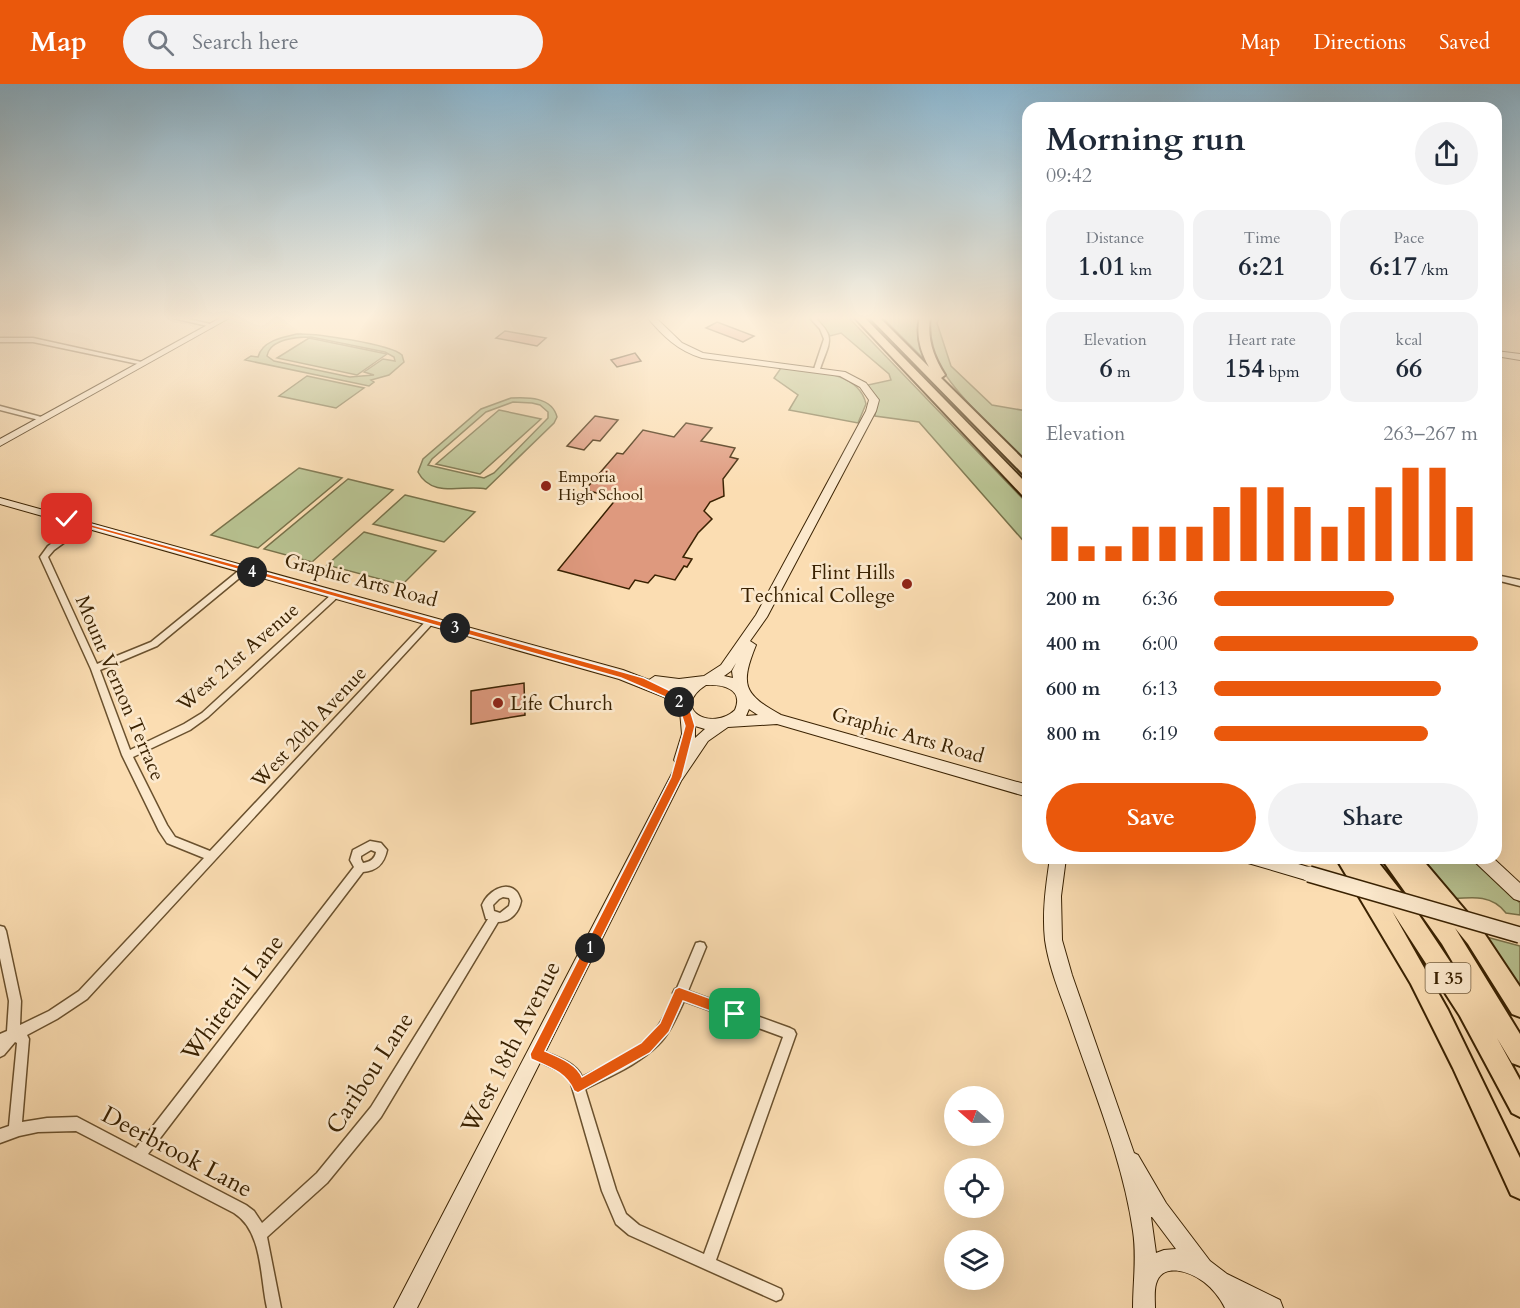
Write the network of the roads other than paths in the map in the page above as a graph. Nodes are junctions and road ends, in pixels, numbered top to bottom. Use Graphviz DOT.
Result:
graph roads {
  1 [pos="123,374"];
  2 [pos="842,374"];
  3 [pos="913,374"];
  4 [pos="930,374"];
  5 [pos="941,374"];
  6 [pos="0,408"];
  7 [pos="969,414"];
  8 [pos="43,419"];
  9 [pos="0,443"];
  10 [pos="1022,465"];
  11 [pos="1022,487"];
  12 [pos="0,501"];
  13 [pos="86,524"];
  14 [pos="245,570"];
  15 [pos="1502,579"];
  16 [pos="1520,583"];
  17 [pos="336,595"];
  18 [pos="759,621"];
  19 [pos="430,622"];
  20 [pos="95,669"];
  21 [pos="706,680"];
  22 [pos="641,681"];
  23 [pos="743,693"];
  24 [pos="685,709"];
  25 [pos="777,719"];
  26 [pos="727,723"];
  27 [pos="128,755"];
  28 [pos="676,777"];
  29 [pos="1022,789"];
  30 [pos="212,856"];
  31 [pos="1057,864"];
  32 [pos="1275,864"];
  33 [pos="1350,864"];
  34 [pos="1368,864"];
  35 [pos="1395,864"];
  36 [pos="1413,864"];
  37 [pos="1488,864"];
  38 [pos="360,867"];
  39 [pos="1520,894"];
  40 [pos="495,918"];
  41 [pos="0,931"];
  42 [pos="1520,935"];
  43 [pos="699,947"];
  44 [pos="679,993"];
  45 [pos="1520,1006"];
  46 [pos="13,1035"];
  47 [pos="0,1040"];
  48 [pos="0,1051"];
  49 [pos="536,1054"];
  50 [pos="1520,1055"];
  51 [pos="578,1086"];
  52 [pos="1520,1105"];
  53 [pos="19,1128"];
  54 [pos="0,1136"];
  55 [pos="1121,1143"];
  56 [pos="139,1155"];
  57 [pos="1520,1186"];
  58 [pos="260,1234"];
  59 [pos="708,1263"];
  60 [pos="1203,1266"];
  61 [pos="1146,1279"];
  62 [pos="1221,1281"];
  63 [pos="776,1294"];
  64 [pos="274,1308"];
  65 [pos="405,1308"];
  66 [pos="1144,1308"];
  67 [pos="1237,1308"];
  68 [pos="1272,1308"];
  1 -- 8 [label="street"];
  2 -- 18 [label="street"];
  3 -- 11 [label="highway"];
  4 -- 7 [label="highway"];
  5 -- 7 [label="highway"];
  6 -- 8 [label="street"];
  7 -- 10 [label="highway"];
  8 -- 9 [label="street"];
  12 -- 13 [label="street, Graphic Arts Road"];
  13 -- 14 [label="street, Graphic Arts Road"];
  13 -- 20 [label="street, Mount Vernon Terrace"];
  14 -- 17 [label="street, Graphic Arts Road"];
  14 -- 20 [label="street"];
  15 -- 16 [label="street"];
  17 -- 19 [label="street, Graphic Arts Road"];
  17 -- 27 [label="street, West 21st Avenue"];
  18 -- 21 [label="street"];
  18 -- 23 [label="street"];
  19 -- 22 [label="street, Graphic Arts Road"];
  19 -- 30 [label="street, West 20th Avenue"];
  20 -- 27 [label="street, Mount Vernon Terrace"];
  21 -- 22 [label="street, Graphic Arts Road"];
  21 -- 23 [label="street"];
  21 -- 24 [label="street"];
  22 -- 24 [label="street, Graphic Arts Road"];
  23 -- 25 [label="street, Graphic Arts Road"];
  23 -- 26 [label="street"];
  24 -- 26 [label="street"];
  24 -- 28 [label="street, West 18th Avenue"];
  25 -- 26 [label="street, Graphic Arts Road"];
  25 -- 29 [label="street, Graphic Arts Road"];
  26 -- 28 [label="street, West 18th Avenue"];
  27 -- 30 [label="street, Mount Vernon Terrace"];
  28 -- 49 [label="street, West 18th Avenue"];
  30 -- 46 [label="street, West 20th Avenue"];
  31 -- 55 [label="street"];
  32 -- 42 [label="street, bridge"];
  33 -- 57 [label="highway"];
  34 -- 52 [label="highway, I 35"];
  35 -- 50 [label="highway, I 35"];
  36 -- 45 [label="highway"];
  37 -- 39 [label="street"];
  38 -- 56 [label="street, Whitetail Lane"];
  40 -- 58 [label="street, Caribou Lane"];
  41 -- 46 [label="street"];
  43 -- 44 [label="street"];
  44 -- 51 [label="street"];
  44 -- 59 [label="street"];
  46 -- 47 [label="street, West 20th Avenue"];
  46 -- 48 [label="street"];
  46 -- 53 [label="street"];
  49 -- 51 [label="street"];
  49 -- 65 [label="street, West 18th Avenue"];
  51 -- 59 [label="street"];
  53 -- 54 [label="street, Deerbrook Lane"];
  53 -- 56 [label="street, Deerbrook Lane"];
  55 -- 60 [label="street"];
  55 -- 61 [label="street"];
  56 -- 58 [label="street, Deerbrook Lane"];
  58 -- 64 [label="street, Deerbrook Lane"];
  59 -- 63 [label="street"];
  60 -- 61 [label="street"];
  60 -- 62 [label="street"];
  61 -- 66 [label="street"];
  62 -- 67 [label="street"];
  62 -- 68 [label="street"];
}
